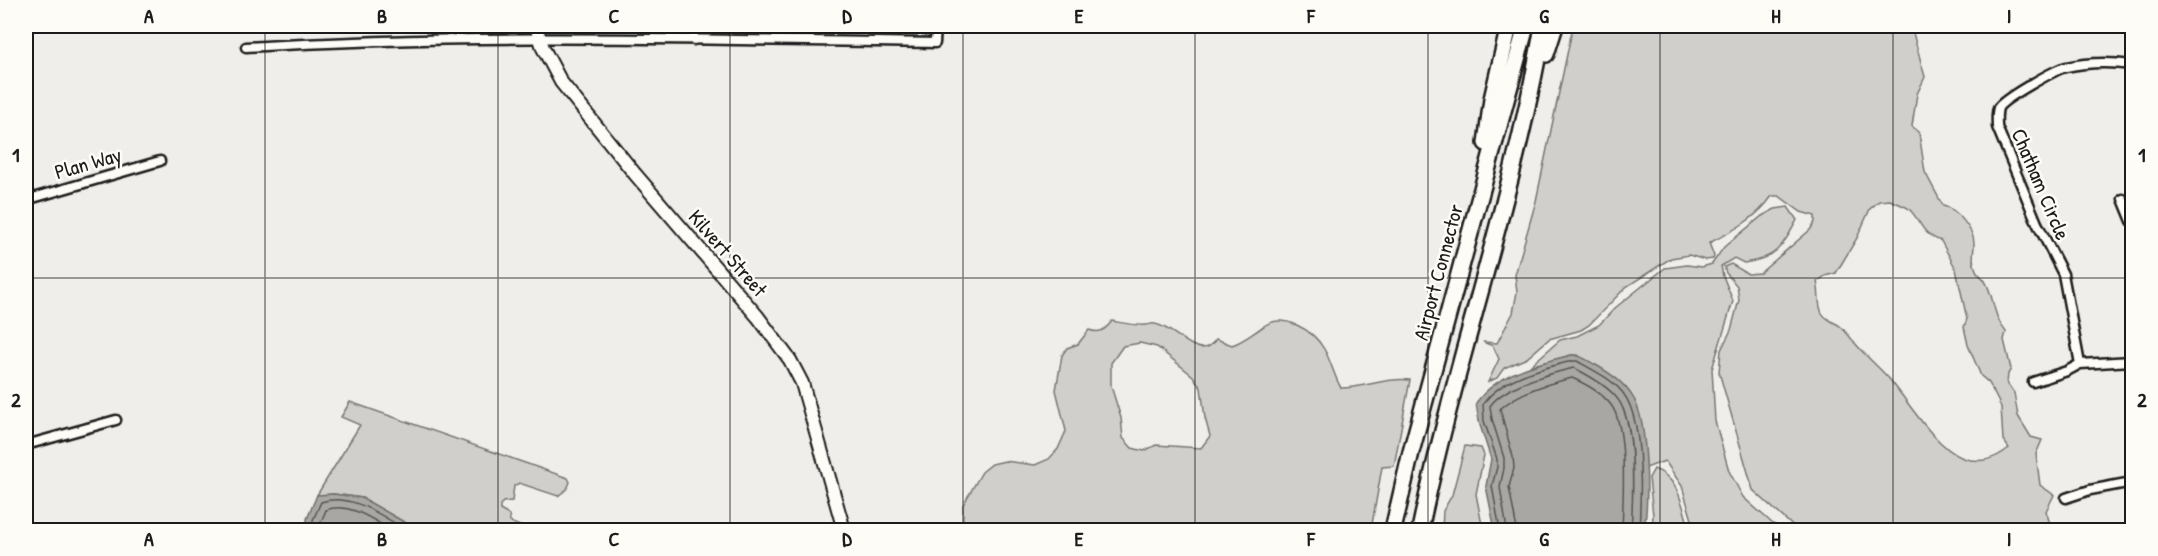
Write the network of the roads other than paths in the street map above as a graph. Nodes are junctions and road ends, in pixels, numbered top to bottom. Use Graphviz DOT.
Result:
graph roads {
  1 [pos="536,26"];
  2 [pos="693,26"];
  3 [pos="936,26"];
  4 [pos="1509,26"];
  5 [pos="1526,26"];
  6 [pos="1543,26"];
  7 [pos="1555,26"];
  8 [pos="539,39"];
  9 [pos="693,40"];
  10 [pos="246,47"];
  11 [pos="2133,65"];
  12 [pos="1521,137"];
  13 [pos="160,160"];
  14 [pos="2123,199"];
  15 [pos="26,200"];
  16 [pos="1478,205"];
  17 [pos="2133,221"];
  18 [pos="2133,361"];
  19 [pos="2080,364"];
  20 [pos="2033,382"];
  21 [pos="116,420"];
  22 [pos="26,445"];
  23 [pos="2133,482"];
  24 [pos="2066,498"];
  25 [pos="844,531"];
  26 [pos="1394,531"];
  27 [pos="1420,531"];
  1 -- 8 [label="street, Kilvert Street"];
  2 -- 9 [label="street"];
  3 -- 9 [label="street"];
  4 -- 16 [label="highway"];
  5 -- 16 [label="highway, Airport Connector"];
  6 -- 12 [label="highway"];
  7 -- 12 [label="highway"];
  8 -- 9 [label="street"];
  8 -- 10 [label="street"];
  8 -- 25 [label="street, Kilvert Street"];
  11 -- 19 [label="street, Chatham Circle"];
  12 -- 27 [label="highway"];
  13 -- 15 [label="street, Plan Way"];
  14 -- 17 [label="street"];
  16 -- 26 [label="highway, Airport Connector"];
  18 -- 19 [label="street"];
  19 -- 20 [label="street"];
  21 -- 22 [label="street"];
  23 -- 24 [label="street"];
}
